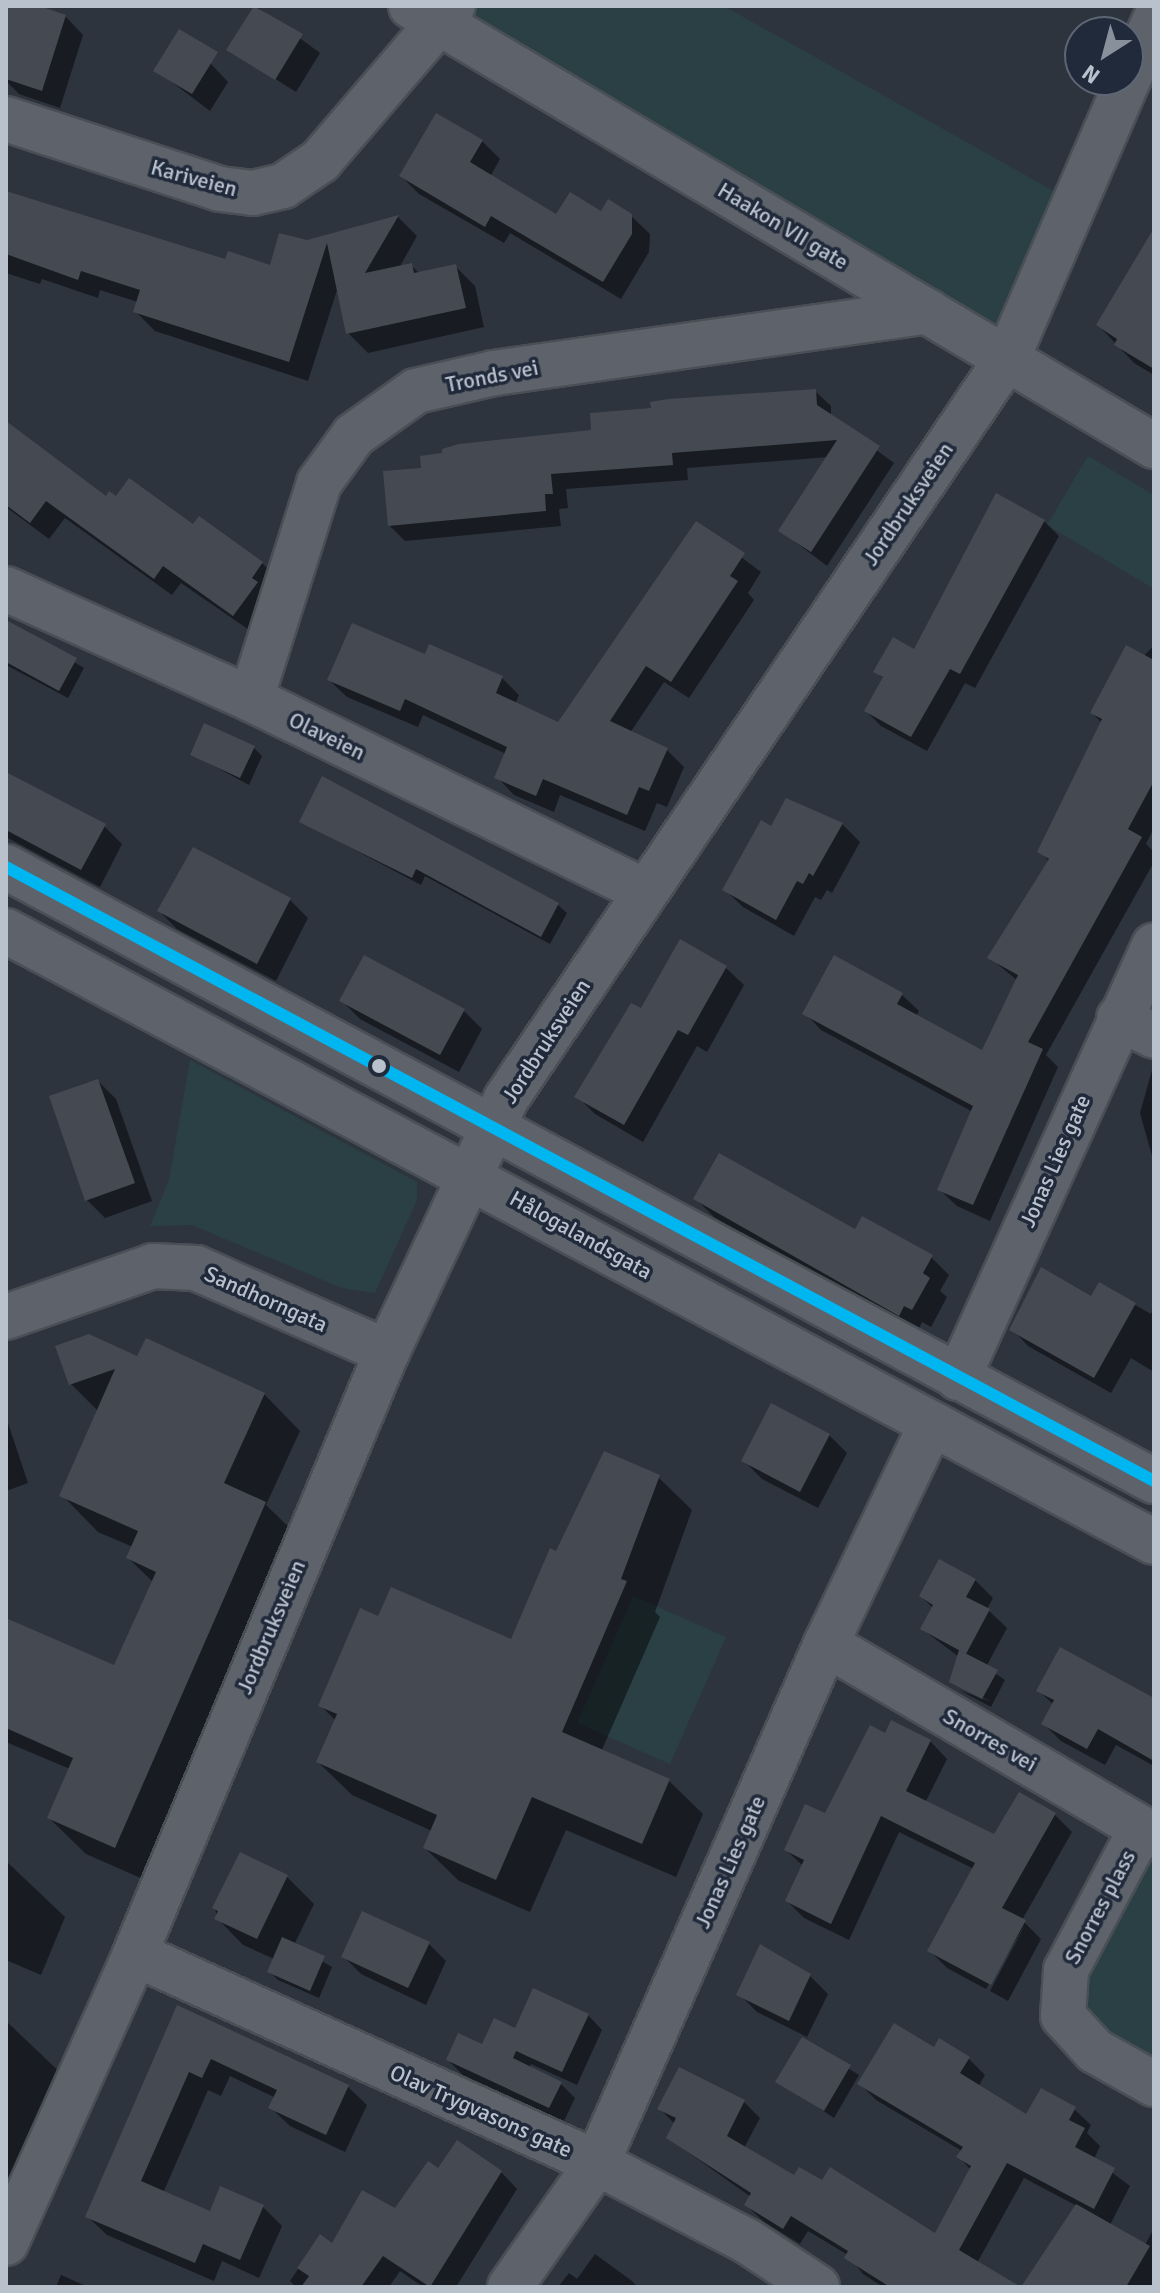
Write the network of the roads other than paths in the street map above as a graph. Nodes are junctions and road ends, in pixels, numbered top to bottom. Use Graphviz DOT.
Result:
graph roads {
  1 [pos="435,12"];
  2 [pos="1154,22"];
  3 [pos="1144,44"];
  4 [pos="1121,96"];
  5 [pos="6,119"];
  6 [pos="928,311"];
  7 [pos="1008,357"];
  8 [pos="1154,446"];
  9 [pos="6,589"];
  10 [pos="251,699"];
  11 [pos="6,867"];
  12 [pos="645,891"];
  13 [pos="6,931"];
  14 [pos="1154,945"];
  15 [pos="1137,1027"];
  16 [pos="492,1126"];
  17 [pos="468,1175"];
  18 [pos="6,1317"];
  19 [pos="387,1352"];
  20 [pos="958,1378"];
  21 [pos="931,1425"];
  22 [pos="1154,1481"];
  23 [pos="1154,1542"];
  24 [pos="826,1644"];
  25 [pos="1148,1832"];
  26 [pos="135,1954"];
  27 [pos="1154,2084"];
  28 [pos="597,2163"];
  29 [pos="6,2243"];
  30 [pos="510,2287"];
  31 [pos="817,2287"];
  1 -- 5 [label="street, Kariveien"];
  1 -- 6 [label="street, Haakon VII gate"];
  2 -- 3 [label="street, Jordbruksveien"];
  4 -- 7 [label="street, Jordbruksveien"];
  6 -- 7 [label="street, Haakon VII gate"];
  6 -- 10 [label="street, Tronds vei"];
  7 -- 8 [label="street, Haakon VII gate"];
  7 -- 12 [label="street, Jordbruksveien"];
  9 -- 10 [label="street, Olaveien"];
  10 -- 12 [label="street, Olaveien"];
  11 -- 16 [label="street"];
  12 -- 16 [label="street, Jordbruksveien"];
  13 -- 17 [label="street, Hålogalandsgata"];
  14 -- 15 [label="street, Jonas Lies gate"];
  15 -- 20 [label="street, Jonas Lies gate"];
  16 -- 17 [label="street, Jordbruksveien"];
  16 -- 20 [label="street"];
  17 -- 19 [label="street, Jordbruksveien"];
  17 -- 21 [label="street, Hålogalandsgata"];
  18 -- 19 [label="street, Sandhorngata"];
  19 -- 26 [label="street, Jordbruksveien"];
  20 -- 22 [label="street"];
  21 -- 23 [label="street, Hålogalandsgata"];
  21 -- 24 [label="street, Jonas Lies gate"];
  24 -- 25 [label="street, Snorres vei"];
  24 -- 28 [label="street, Jonas Lies gate"];
  25 -- 27 [label="street, Snorres plass"];
  26 -- 28 [label="street, Olav Trygvasons gate"];
  26 -- 29 [label="street, Jordbruksveien"];
  28 -- 30 [label="street, Jonas Lies gate"];
  28 -- 31 [label="street, Olav Trygvasons gate"];
}
